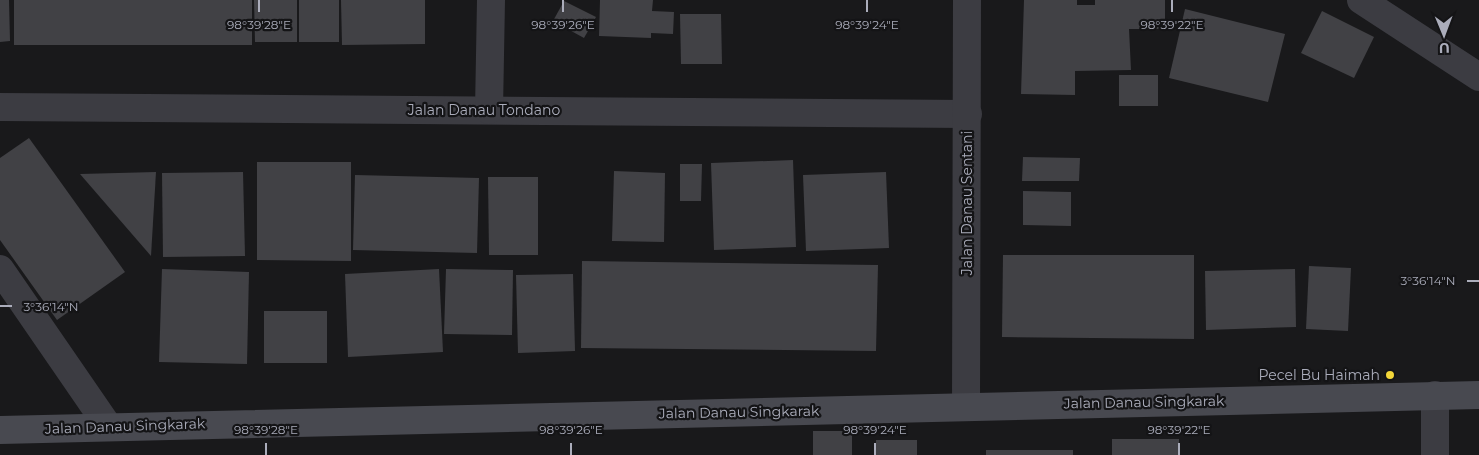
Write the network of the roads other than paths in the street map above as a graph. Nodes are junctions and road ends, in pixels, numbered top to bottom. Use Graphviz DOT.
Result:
graph roads {
  1 [pos="492,0"];
  2 [pos="967,0"];
  3 [pos="1361,0"];
  4 [pos="1479,77"];
  5 [pos="0,107"];
  6 [pos="489,110"];
  7 [pos="968,114"];
  8 [pos="0,268"];
  9 [pos="1435,395"];
  10 [pos="1479,395"];
  11 [pos="966,406"];
  12 [pos="108,426"];
  13 [pos="0,430"];
  14 [pos="1435,455"];
  1 -- 6 [label="street"];
  2 -- 7 [label="street, Jalan Danau Sentani"];
  3 -- 4 [label="street"];
  5 -- 6 [label="street, Jalan Danau Tondano"];
  6 -- 7 [label="street, Jalan Danau Tondano"];
  7 -- 11 [label="street, Jalan Danau Sentani"];
  8 -- 12 [label="street"];
  9 -- 10 [label="street, Jalan Danau Singkarak"];
  9 -- 11 [label="street, Jalan Danau Singkarak"];
  9 -- 14 [label="street"];
  11 -- 12 [label="street, Jalan Danau Singkarak"];
  12 -- 13 [label="street, Jalan Danau Singkarak"];
}
